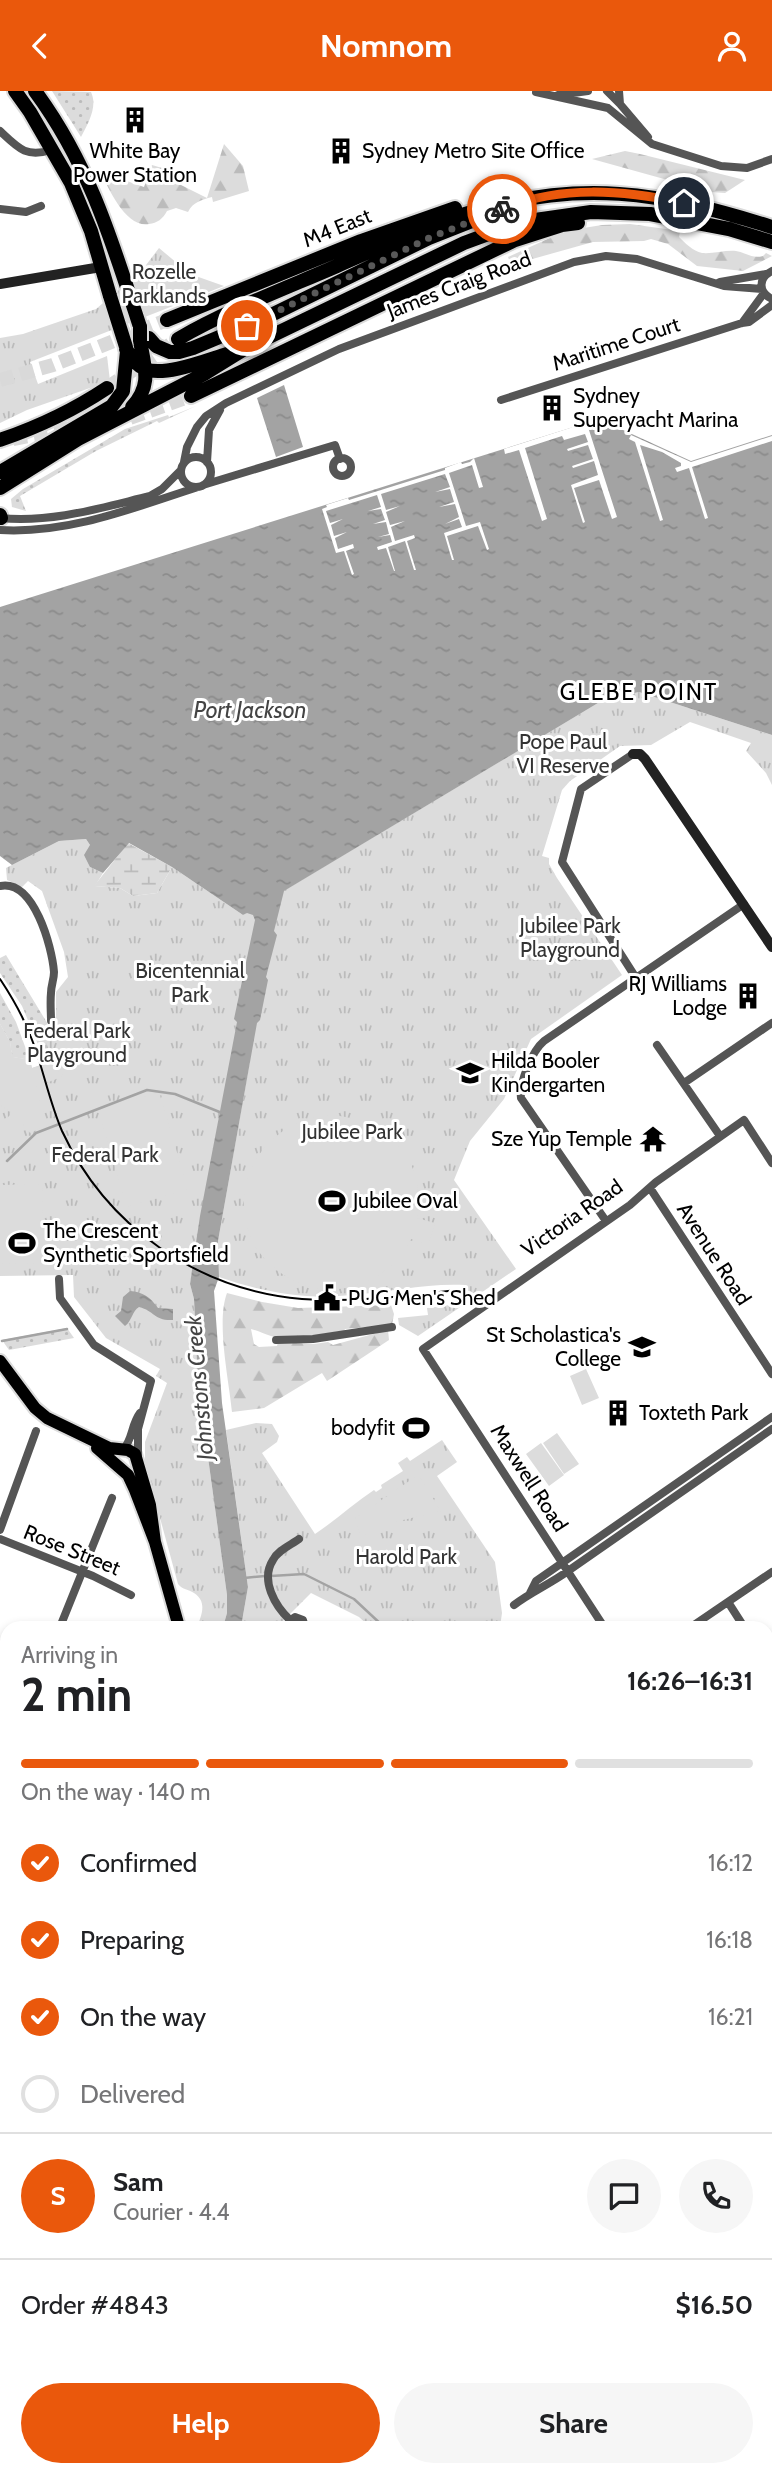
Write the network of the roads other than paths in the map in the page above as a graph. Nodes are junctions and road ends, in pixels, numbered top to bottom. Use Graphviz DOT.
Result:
graph roads {
  1 [pos="35,91"];
  2 [pos="535,91"];
  3 [pos="588,91"];
  4 [pos="607,91"];
  5 [pos="620,91"];
  6 [pos="16,92"];
  7 [pos="620,104"];
  8 [pos="0,131"];
  9 [pos="652,143"];
  10 [pos="51,150"];
  11 [pos="772,159"];
  12 [pos="529,198"];
  13 [pos="41,206"];
  14 [pos="0,209"];
  15 [pos="729,229"];
  16 [pos="769,233"];
  17 [pos="102,267"];
  18 [pos="769,273"];
  19 [pos="714,283"];
  20 [pos="0,284"];
  21 [pos="763,291"];
  22 [pos="772,299"];
  23 [pos="772,305"];
  24 [pos="167,320"];
  25 [pos="742,323"];
  26 [pos="143,335"];
  27 [pos="178,339"];
  28 [pos="246,348"];
  29 [pos="127,349"];
  30 [pos="144,369"];
  31 [pos="107,388"];
  32 [pos="191,396"];
  33 [pos="501,400"];
  34 [pos="226,403"];
  35 [pos="107,423"];
  36 [pos="25,431"];
  37 [pos="0,440"];
  38 [pos="0,447"];
  39 [pos="43,447"];
  40 [pos="340,459"];
  41 [pos="0,462"];
  42 [pos="209,465"];
  43 [pos="182,466"];
  44 [pos="240,475"];
  45 [pos="4,480"];
  46 [pos="200,486"];
  47 [pos="0,500"];
  48 [pos="0,520"];
  49 [pos="634,754"];
  50 [pos="0,886"];
  51 [pos="744,904"];
  52 [pos="768,932"];
  53 [pos="772,947"];
  54 [pos="636,978"];
  55 [pos="53,1023"];
  56 [pos="772,1023"];
  57 [pos="657,1045"];
  58 [pos="684,1083"];
  59 [pos="720,1136"];
  60 [pos="772,1163"];
  61 [pos="650,1188"];
  62 [pos="606,1221"];
  63 [pos="59,1279"];
  64 [pos="393,1327"];
  65 [pos="276,1340"];
  66 [pos="423,1349"];
  67 [pos="0,1362"];
  68 [pos="772,1374"];
  69 [pos="144,1408"];
  70 [pos="772,1417"];
  71 [pos="772,1429"];
  72 [pos="37,1431"];
  73 [pos="82,1436"];
  74 [pos="732,1445"];
  75 [pos="123,1450"];
  76 [pos="738,1453"];
  77 [pos="138,1462"];
  78 [pos="121,1470"];
  79 [pos="684,1479"];
  80 [pos="689,1487"];
  81 [pos="112,1498"];
  82 [pos="0,1530"];
  83 [pos="0,1539"];
  84 [pos="299,1539"];
  85 [pos="155,1542"];
  86 [pos="563,1563"];
  87 [pos="568,1571"];
  88 [pos="772,1571"];
  89 [pos="82,1572"];
  90 [pos="530,1593"];
  91 [pos="131,1595"];
  92 [pos="728,1602"];
  93 [pos="514,1605"];
  94 [pos="62,1621"];
  95 [pos="177,1621"];
  96 [pos="287,1621"];
  97 [pos="600,1621"];
  98 [pos="700,1621"];
  99 [pos="740,1621"];
  1 -- 26 [label="highway"];
  2 -- 3 [label="street"];
  2 -- 9 [label="street"];
  4 -- 7 [label="street"];
  5 -- 7 [label="street"];
  6 -- 10 [label="highway"];
  7 -- 9 [label="street"];
  8 -- 10 [label="street"];
  9 -- 11 [label="street"];
  10 -- 17 [label="highway"];
  12 -- 16 [label="highway"];
  12 -- 24 [label="highway, M4 East"];
  12 -- 26 [label="highway"];
  12 -- 27 [label="highway"];
  13 -- 14 [label="street"];
  15 -- 16 [label="highway"];
  15 -- 28 [label="highway"];
  15 -- 32 [label="highway"];
  17 -- 20 [label="street"];
  17 -- 29 [label="highway, bridge"];
  18 -- 19 [label="street, James Craig Road"];
  18 -- 21 [label="street"];
  19 -- 21 [label="street, James Craig Road"];
  19 -- 34 [label="street, James Craig Road"];
  21 -- 22 [label="street"];
  21 -- 25 [label="street"];
  23 -- 25 [label="street, Maritime Court"];
  25 -- 33 [label="street, Maritime Court"];
  26 -- 30 [label="highway"];
  28 -- 30 [label="highway"];
  28 -- 35 [label="highway"];
  29 -- 30 [label="highway"];
  29 -- 39 [label="highway"];
  30 -- 35 [label="highway"];
  31 -- 36 [label="highway"];
  34 -- 42 [label="street"];
  34 -- 43 [label="street, James Craig Road"];
  35 -- 45 [label="highway"];
  36 -- 37 [label="highway"];
  36 -- 38 [label="highway"];
  39 -- 41 [label="highway"];
  39 -- 45 [label="highway"];
  40 -- 44 [label="street, James Craig Road"];
  42 -- 43 [label="street"];
  42 -- 44 [label="street"];
  42 -- 46 [label="street"];
  43 -- 46 [label="street"];
  43 -- 48 [label="street, James Craig Road"];
  44 -- 46 [label="street, James Craig Road"];
  45 -- 47 [label="highway"];
  46 -- 48 [label="street, James Craig Road"];
  49 -- 51 [label="street"];
  49 -- 54 [label="street"];
  50 -- 55 [label="street"];
  51 -- 52 [label="street"];
  51 -- 54 [label="street"];
  52 -- 53 [label="street"];
  54 -- 62 [label="street"];
  56 -- 58 [label="street"];
  57 -- 58 [label="street"];
  58 -- 59 [label="street"];
  59 -- 60 [label="street, Victoria Road"];
  59 -- 61 [label="street, Victoria Road"];
  61 -- 62 [label="street, Victoria Road"];
  61 -- 68 [label="street, Avenue Road"];
  62 -- 66 [label="street, Victoria Road"];
  63 -- 69 [label="street"];
  64 -- 65 [label="street"];
  66 -- 86 [label="street, Maxwell Road"];
  67 -- 73 [label="main road"];
  69 -- 75 [label="street"];
  69 -- 77 [label="street"];
  70 -- 74 [label="street"];
  71 -- 76 [label="street"];
  72 -- 82 [label="street"];
  73 -- 75 [label="main road"];
  73 -- 78 [label="main road"];
  74 -- 76 [label="street"];
  74 -- 79 [label="street"];
  75 -- 77 [label="main road"];
  75 -- 78 [label="main road"];
  76 -- 80 [label="street"];
  77 -- 78 [label="main road"];
  77 -- 85 [label="main road"];
  78 -- 85 [label="main road"];
  79 -- 80 [label="street"];
  79 -- 86 [label="street"];
  80 -- 87 [label="street"];
  81 -- 89 [label="street"];
  83 -- 89 [label="street, Rose Street"];
  84 -- 96 [label="street"];
  85 -- 95 [label="main road"];
  86 -- 87 [label="street, Maxwell Road"];
  86 -- 90 [label="street"];
  87 -- 90 [label="street"];
  87 -- 97 [label="street, Maxwell Road"];
  88 -- 92 [label="street"];
  89 -- 91 [label="street, Rose Street"];
  89 -- 94 [label="street"];
  90 -- 93 [label="street"];
  92 -- 98 [label="street"];
  92 -- 99 [label="street"];
}
